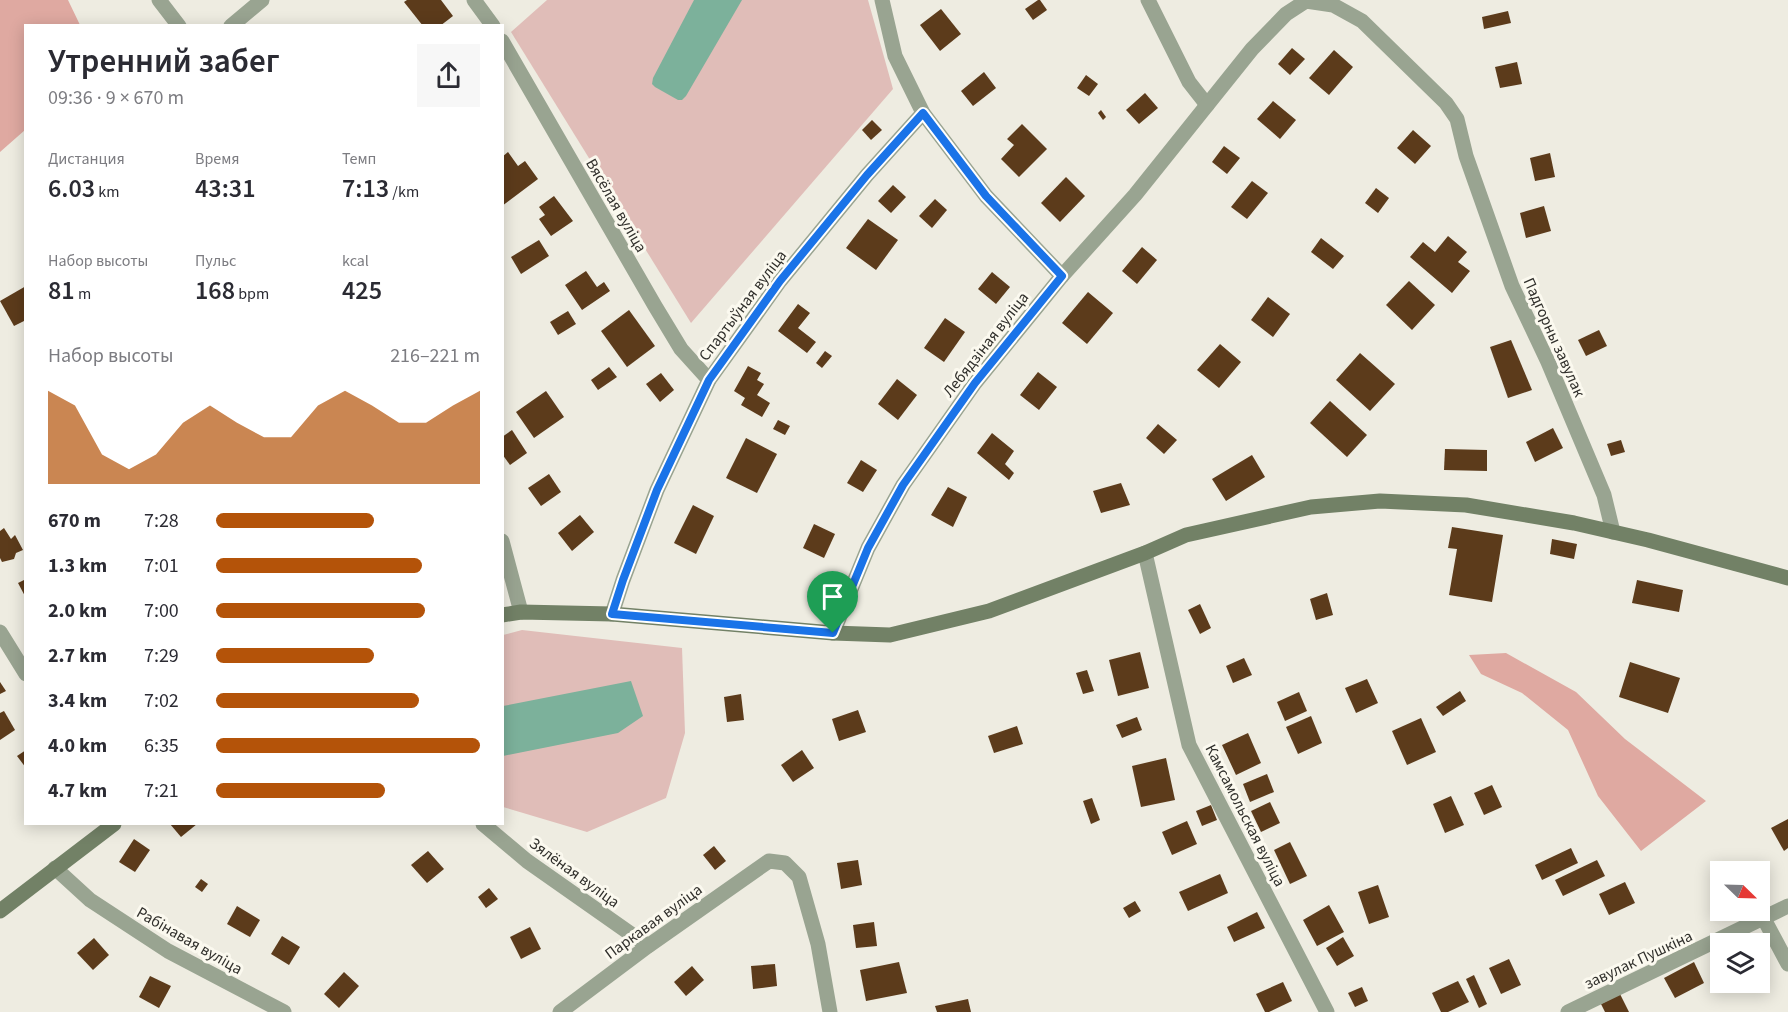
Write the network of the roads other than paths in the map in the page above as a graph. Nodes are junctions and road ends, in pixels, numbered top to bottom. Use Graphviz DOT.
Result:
graph roads {
  1 [pos="159,0"];
  2 [pos="262,0"];
  3 [pos="474,0"];
  4 [pos="882,0"];
  5 [pos="1148,0"];
  6 [pos="177,24"];
  7 [pos="233,24"];
  8 [pos="492,24"];
  9 [pos="504,44"];
  10 [pos="1207,105"];
  11 [pos="923,113"];
  12 [pos="1467,156"];
  13 [pos="1062,276"];
  14 [pos="709,380"];
  15 [pos="1613,532"];
  16 [pos="504,548"];
  17 [pos="1145,553"];
  18 [pos="1788,578"];
  19 [pos="521,612"];
  20 [pos="612,614"];
  21 [pos="504,615"];
  22 [pos="0,632"];
  23 [pos="833,633"];
  24 [pos="24,671"];
  25 [pos="113,825"];
  26 [pos="484,825"];
  27 [pos="56,868"];
  28 [pos="1788,906"];
  29 [pos="0,911"];
  30 [pos="1770,916"];
  31 [pos="1760,921"];
  32 [pos="1765,921"];
  33 [pos="648,946"];
  34 [pos="1788,964"];
  35 [pos="284,1012"];
  36 [pos="560,1012"];
  37 [pos="830,1012"];
  38 [pos="1327,1012"];
  39 [pos="1568,1012"];
  1 -- 6 [label="street"];
  2 -- 7 [label="street"];
  3 -- 8 [label="street"];
  4 -- 11 [label="street"];
  5 -- 10 [label="street"];
  9 -- 14 [label="street, Вясёлая вуліца"];
  10 -- 12 [label="street, Лебядзіная вуліца"];
  10 -- 13 [label="street, Лебядзіная вуліца"];
  11 -- 13 [label="street"];
  11 -- 14 [label="street, Спартыўная вуліца"];
  12 -- 15 [label="street, Падгорны завулак"];
  13 -- 23 [label="street, Лебядзіная вуліца"];
  14 -- 20 [label="street, Спартыўная вуліца"];
  15 -- 17 [label="street"];
  15 -- 18 [label="street"];
  16 -- 19 [label="street"];
  17 -- 23 [label="street"];
  17 -- 38 [label="street, Камсамольская вуліца"];
  19 -- 20 [label="street"];
  19 -- 21 [label="street"];
  20 -- 23 [label="street"];
  22 -- 24 [label="street"];
  25 -- 27 [label="street"];
  26 -- 33 [label="street, Зялёная вуліца"];
  27 -- 29 [label="street"];
  27 -- 35 [label="street, Рабінавая вуліца"];
  28 -- 30 [label="street, завулак Пушкіна"];
  31 -- 39 [label="street, завулак Пушкіна"];
  32 -- 34 [label="street"];
  33 -- 36 [label="street, Паркавая вуліца"];
  33 -- 37 [label="street, Паркавая вуліца"];
}
